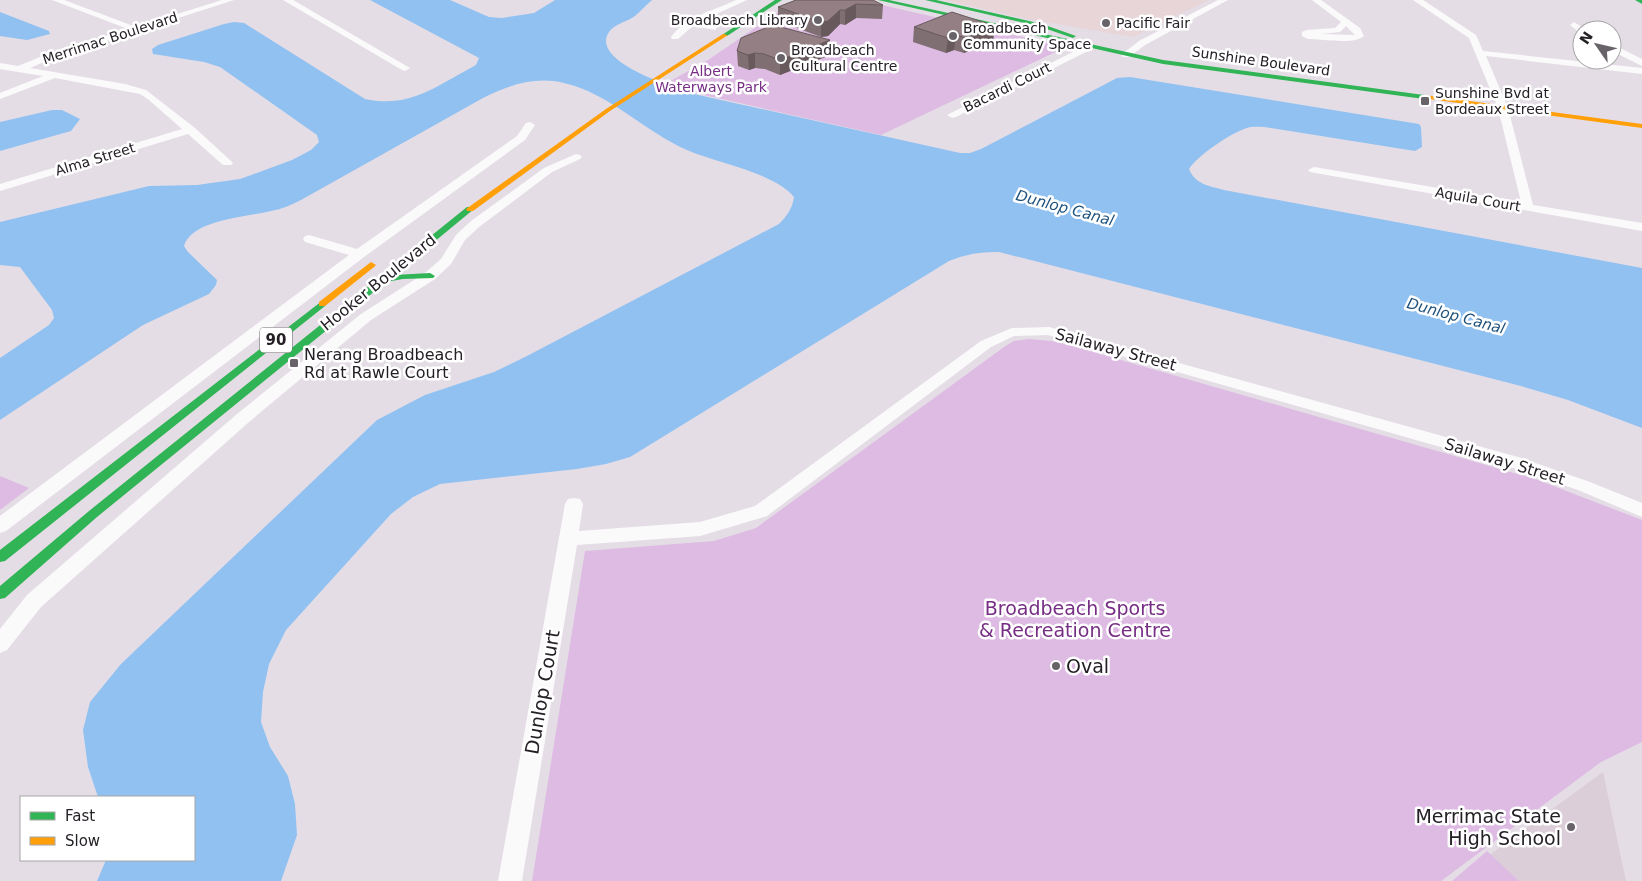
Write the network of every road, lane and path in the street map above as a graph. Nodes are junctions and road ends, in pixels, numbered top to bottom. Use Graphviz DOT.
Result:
graph roads {
  1 [pos="56,0"];
  2 [pos="230,0"];
  3 [pos="287,0"];
  4 [pos="743,0"];
  5 [pos="760,0"];
  6 [pos="769,0"];
  7 [pos="779,0"];
  8 [pos="881,0"];
  9 [pos="911,0"];
  10 [pos="928,0"];
  11 [pos="1224,0"];
  12 [pos="1316,0"];
  13 [pos="1417,0"];
  14 [pos="1638,0"];
  15 [pos="1642,2"];
  16 [pos="1345,22"];
  17 [pos="692,24"];
  18 [pos="713,28"];
  19 [pos="135,29"];
  20 [pos="1073,36"];
  21 [pos="676,37"];
  22 [pos="695,40"];
  23 [pos="1089,47"];
  24 [pos="1130,52"];
  25 [pos="1481,52"];
  26 [pos="1622,52"];
  27 [pos="1642,63"];
  28 [pos="0,66"];
  29 [pos="405,68"];
  30 [pos="20,69"];
  31 [pos="1642,71"];
  32 [pos="54,75"];
  33 [pos="0,96"];
  34 [pos="1501,104"];
  35 [pos="605,107"];
  36 [pos="952,115"];
  37 [pos="1642,118"];
  38 [pos="530,125"];
  39 [pos="565,126"];
  40 [pos="1642,126"];
  41 [pos="191,130"];
  42 [pos="576,157"];
  43 [pos="228,163"];
  44 [pos="1314,170"];
  45 [pos="0,188"];
  46 [pos="1528,207"];
  47 [pos="1642,227"];
  48 [pos="309,239"];
  49 [pos="358,254"];
  50 [pos="406,259"];
  51 [pos="377,261"];
  52 [pos="430,276"];
  53 [pos="381,280"];
  54 [pos="574,504"];
  55 [pos="1642,510"];
  56 [pos="0,526"];
  57 [pos="569,539"];
  58 [pos="0,557"];
  59 [pos="0,594"];
  60 [pos="0,644"];
  61 [pos="510,881"];
  1 -- 19 [label="street"];
  2 -- 19 [label="street, Merrimac Boulevard"];
  3 -- 29 [label="street"];
  4 -- 17 [label="street"];
  5 -- 18 [label="main road, Hooker Boulevard / 90"];
  6 -- 22 [label="main road"];
  7 -- 35 [label="main road, Hooker Boulevard / 90"];
  8 -- 23 [label="main road, Sunshine Boulevard"];
  9 -- 20 [label="main road, Sunshine Boulevard"];
  10 -- 20 [label="main road"];
  11 -- 24 [label="street"];
  12 -- 16 [label="street"];
  13 -- 25 [label="street"];
  14 -- 15 [label="main road"];
  16 -- 16 [label="street"];
  17 -- 18 [label="street"];
  17 -- 21 [label="street"];
  18 -- 22 [label="main road, Hooker Boulevard / 90"];
  19 -- 30 [label="street, Merrimac Boulevard"];
  20 -- 24 [label="main road, Sunshine Boulevard"];
  22 -- 35 [label="main road, Hooker Boulevard / 90"];
  23 -- 24 [label="main road, Sunshine Boulevard"];
  23 -- 36 [label="street, Bacardi Court"];
  24 -- 34 [label="main road, Sunshine Boulevard"];
  25 -- 31 [label="street"];
  25 -- 34 [label="street"];
  26 -- 27 [label="street"];
  28 -- 30 [label="street"];
  30 -- 32 [label="street"];
  32 -- 33 [label="street"];
  32 -- 41 [label="street"];
  34 -- 37 [label="main road, Sunshine Boulevard"];
  34 -- 40 [label="main road, Sunshine Boulevard"];
  34 -- 46 [label="street"];
  35 -- 39 [label="main road, Hooker Boulevard / 90"];
  35 -- 50 [label="main road, Hooker Boulevard / 90"];
  38 -- 49 [label="street, Hooker Boulevard"];
  41 -- 43 [label="street"];
  41 -- 45 [label="street, Alma Street"];
  42 -- 52 [label="street, Hooker Boulevard"];
  44 -- 46 [label="street, Aquila Court"];
  46 -- 47 [label="street, Aquila Court"];
  48 -- 49 [label="street"];
  49 -- 56 [label="street, Hooker Boulevard"];
  50 -- 52 [label="main road"];
  50 -- 53 [label="main road, Hooker Boulevard / 90"];
  51 -- 58 [label="main road, Hooker Boulevard / 90"];
  52 -- 53 [label="main road"];
  52 -- 60 [label="street, Hooker Boulevard"];
  53 -- 59 [label="main road, Hooker Boulevard / 90"];
  54 -- 57 [label="street, Dunlop Court"];
  55 -- 57 [label="street, Sailaway Street"];
  57 -- 61 [label="street, Dunlop Court"];
}
